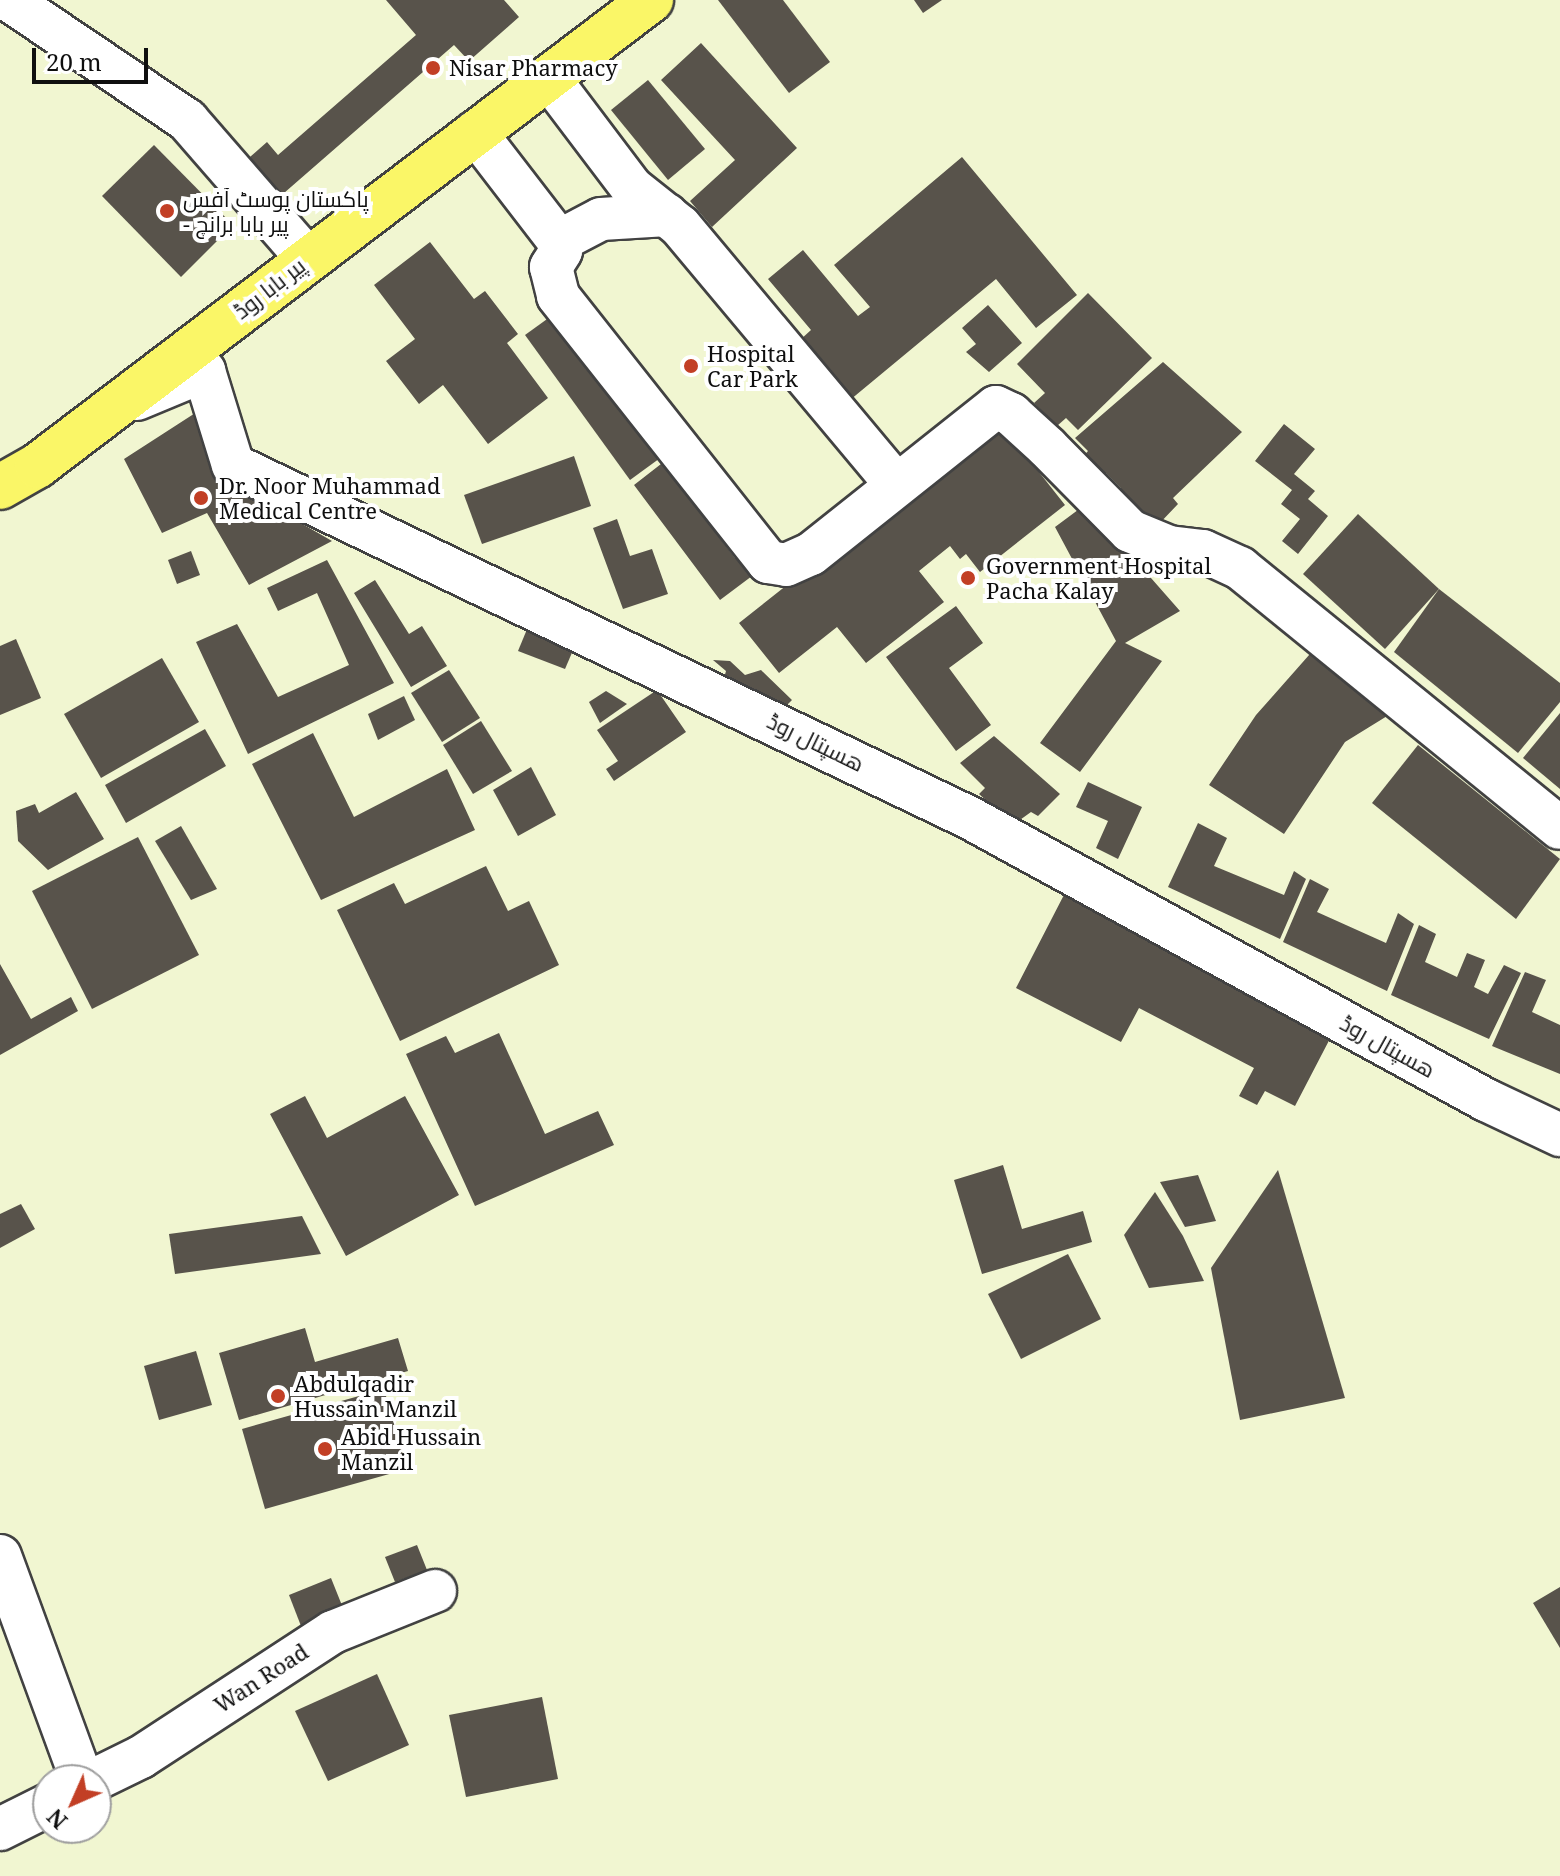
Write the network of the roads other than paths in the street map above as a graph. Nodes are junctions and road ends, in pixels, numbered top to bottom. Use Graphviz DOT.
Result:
graph roads {
  1 [pos="9,0"];
  2 [pos="651,0"];
  3 [pos="548,77"];
  4 [pos="475,132"];
  5 [pos="667,215"];
  6 [pos="559,241"];
  7 [pos="307,258"];
  8 [pos="113,408"];
  9 [pos="896,484"];
  10 [pos="0,487"];
  11 [pos="1560,828"];
  12 [pos="1560,1135"];
  13 [pos="0,1556"];
  14 [pos="435,1591"];
  15 [pos="76,1764"];
  16 [pos="112,1771"];
  17 [pos="32,1813"];
  18 [pos="0,1829"];
  1 -- 7 [label="street"];
  2 -- 3 [label="main road, پیر بابا روڈ"];
  3 -- 4 [label="main road, پیر بابا روڈ"];
  3 -- 5 [label="street"];
  4 -- 6 [label="street"];
  4 -- 7 [label="main road, پیر بابا روڈ"];
  5 -- 6 [label="street"];
  5 -- 9 [label="street"];
  6 -- 9 [label="street"];
  7 -- 8 [label="main road, پیر بابا روڈ"];
  8 -- 10 [label="main road, پیر بابا روڈ"];
  8 -- 12 [label="street, ھسپتال روڈ"];
  9 -- 11 [label="street"];
  13 -- 15 [label="street"];
  14 -- 16 [label="street, Wan Road"];
  17 -- 18 [label="street"];
}
